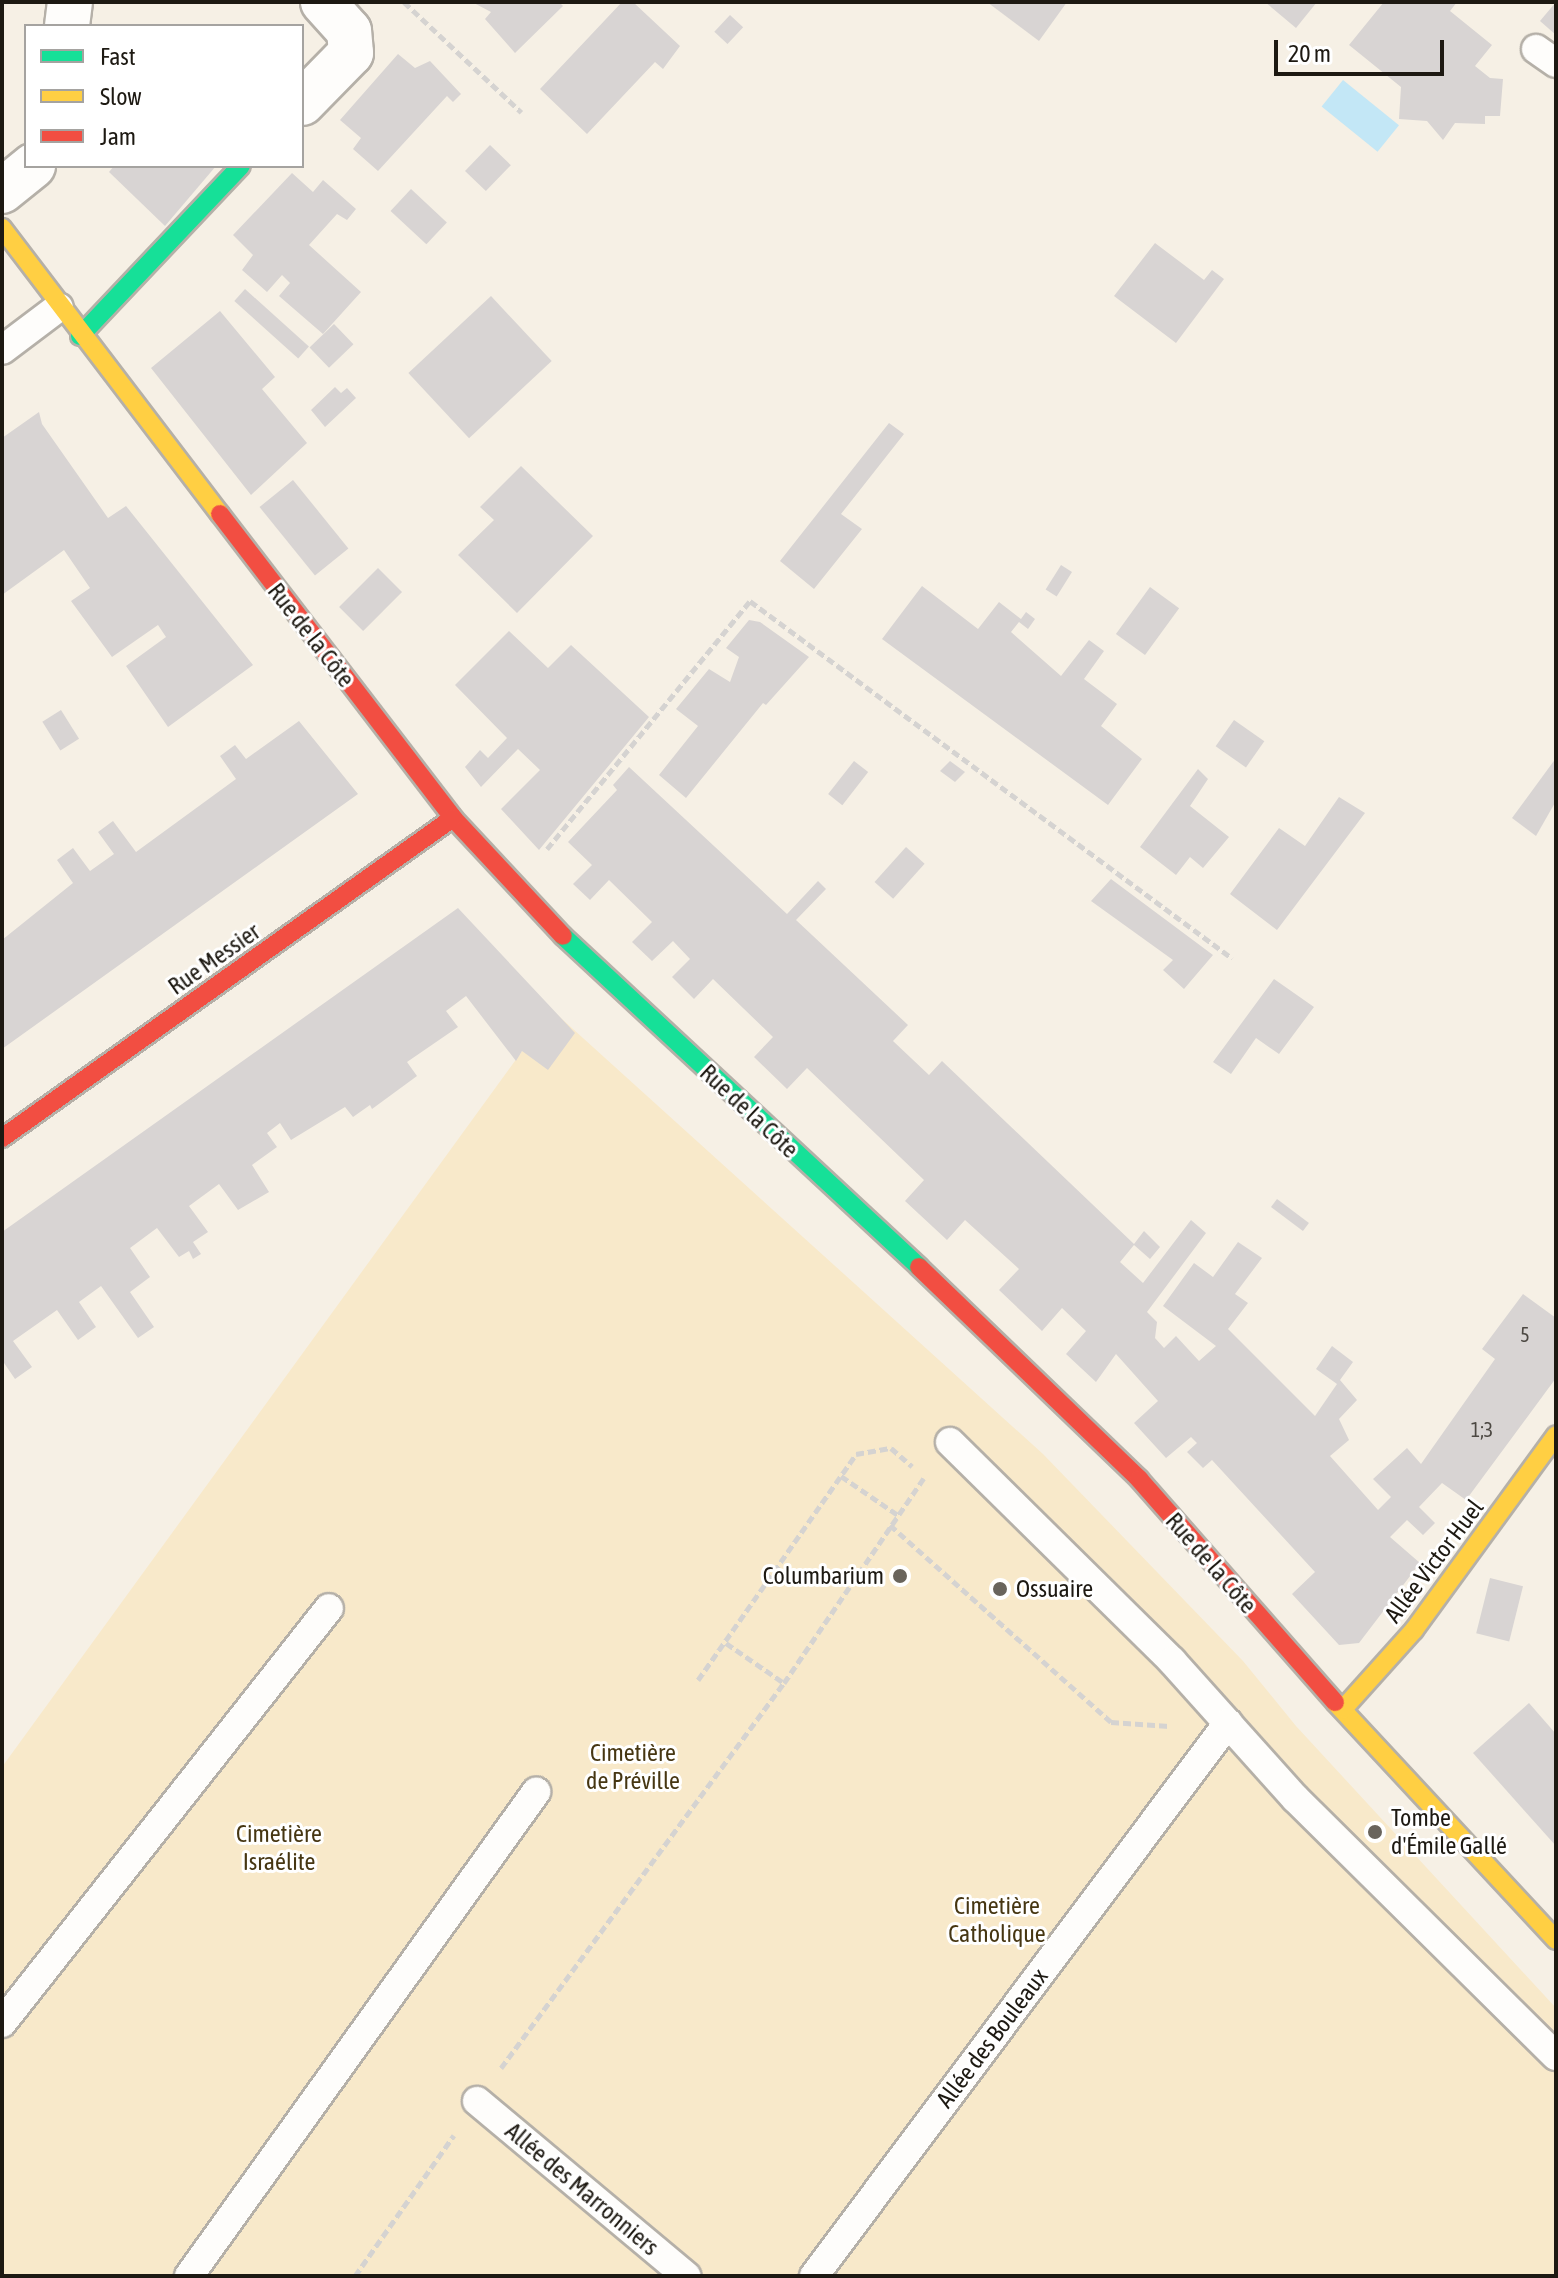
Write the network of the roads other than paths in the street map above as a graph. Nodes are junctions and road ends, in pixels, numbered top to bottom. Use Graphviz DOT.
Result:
graph roads {
  1 [pos="70,2"];
  2 [pos="323,2"];
  3 [pos="67,24"];
  4 [pos="304,101"];
  5 [pos="31,168"];
  6 [pos="239,168"];
  7 [pos="2,191"];
  8 [pos="2,228"];
  9 [pos="59,307"];
  10 [pos="80,336"];
  11 [pos="2,350"];
  12 [pos="453,818"];
  13 [pos="2,1138"];
  14 [pos="1556,1435"];
  15 [pos="950,1442"];
  16 [pos="329,1608"];
  17 [pos="1343,1709"];
  18 [pos="1228,1723"];
  19 [pos="536,1792"];
  20 [pos="1556,1940"];
  21 [pos="2,2023"];
  22 [pos="1556,2056"];
  23 [pos="477,2101"];
  24 [pos="189,2276"];
  25 [pos="686,2276"];
  26 [pos="814,2276"];
  1 -- 3 [label="street"];
  2 -- 4 [label="street"];
  5 -- 7 [label="street"];
  6 -- 10 [label="street"];
  8 -- 9 [label="street, Rue de la Côte"];
  9 -- 10 [label="street, Rue de la Côte"];
  9 -- 11 [label="lane"];
  10 -- 12 [label="street, Rue de la Côte"];
  12 -- 13 [label="street, Rue Messier"];
  12 -- 17 [label="street, Rue de la Côte"];
  14 -- 17 [label="street, Allée Victor Huel"];
  15 -- 18 [label="lane"];
  16 -- 21 [label="lane"];
  17 -- 20 [label="street, Rue de la Côte"];
  18 -- 22 [label="lane"];
  18 -- 26 [label="lane, Allée des Bouleaux"];
  19 -- 24 [label="lane"];
  23 -- 25 [label="lane, Allée des Marronniers"];
}
